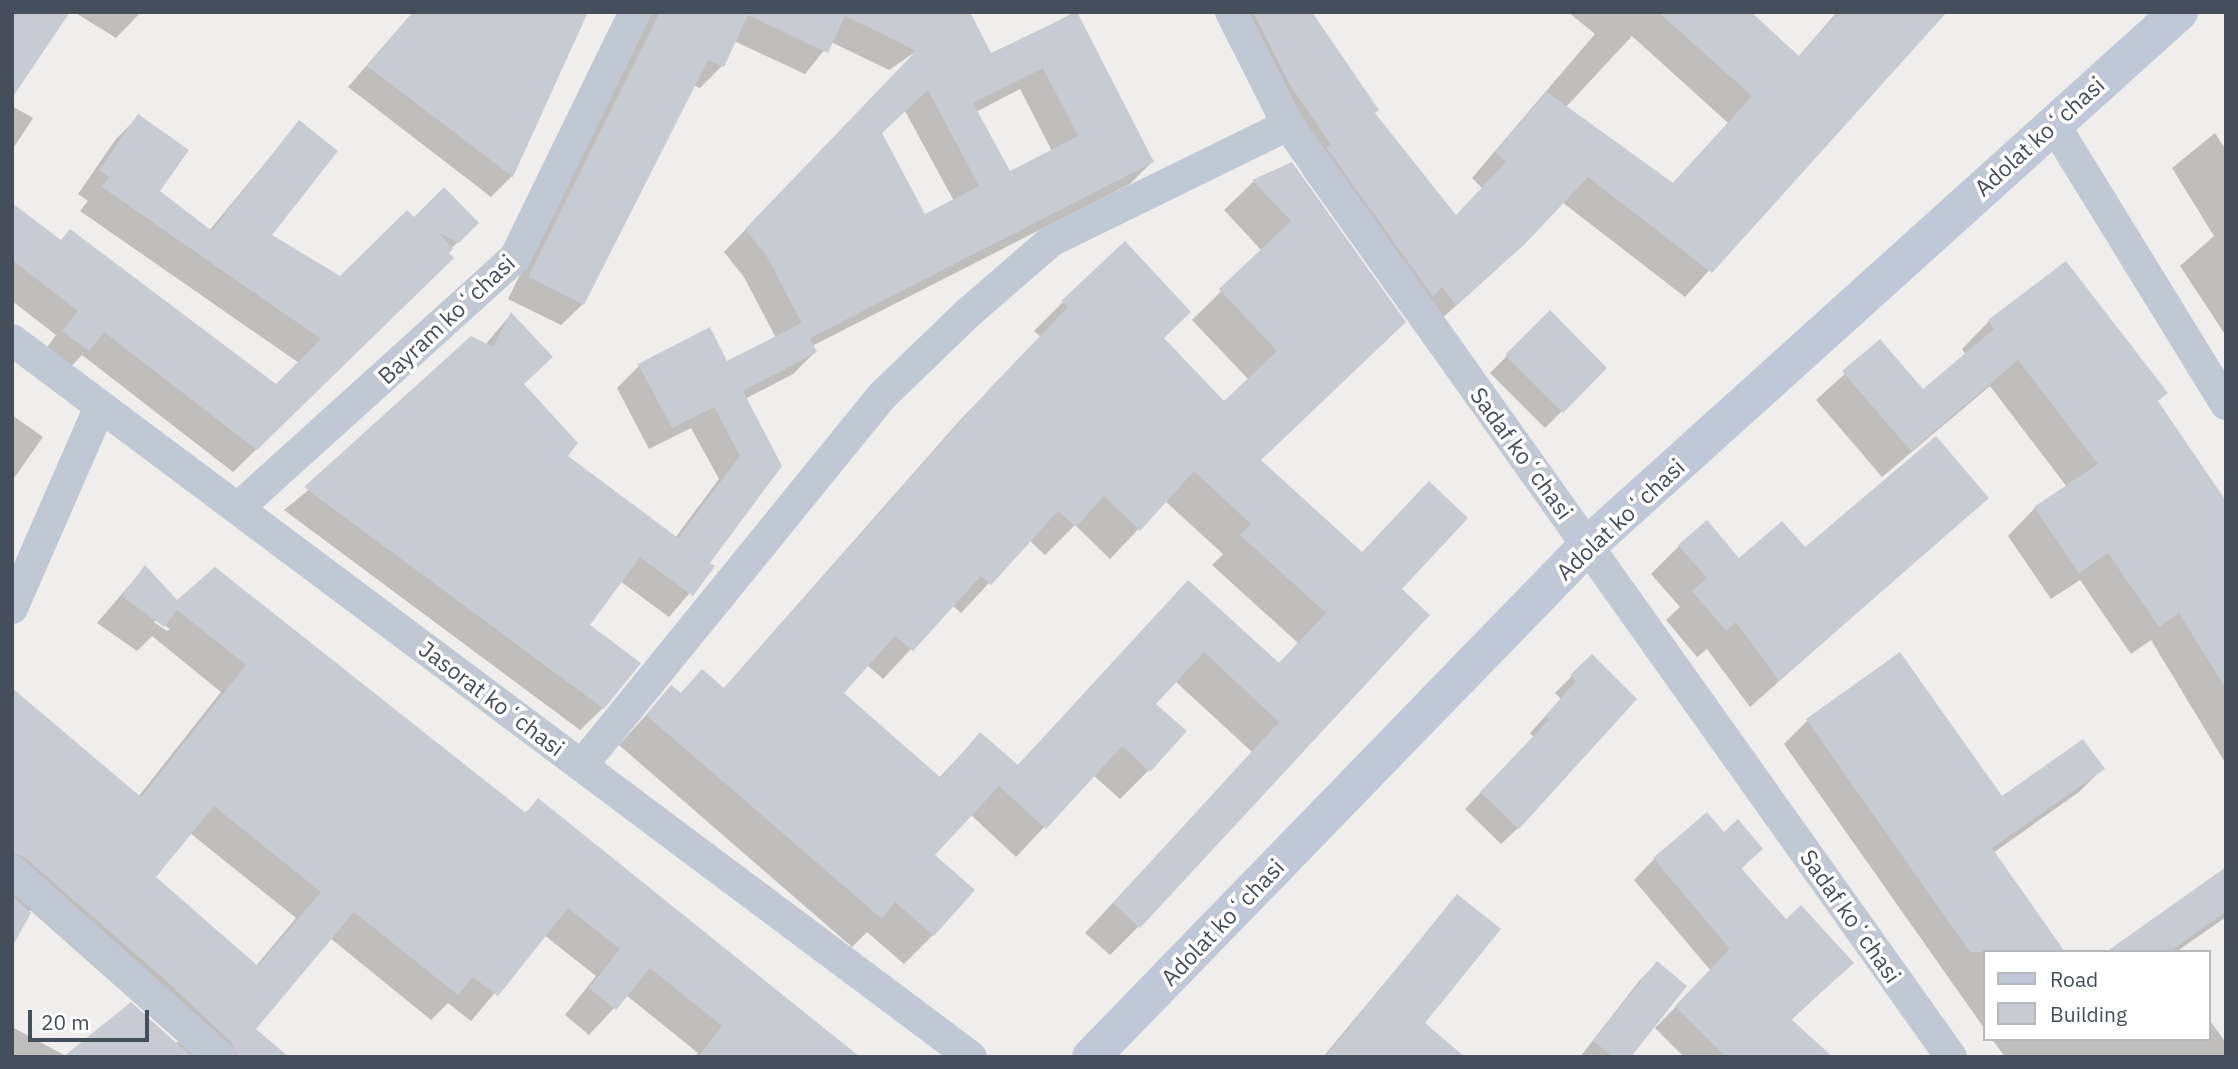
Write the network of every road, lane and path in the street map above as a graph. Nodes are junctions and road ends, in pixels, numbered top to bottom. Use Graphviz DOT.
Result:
graph roads {
  1 [pos="635,12"];
  2 [pos="1231,12"];
  3 [pos="2179,12"];
  4 [pos="2053,123"];
  5 [pos="1288,125"];
  6 [pos="12,340"];
  7 [pos="2226,404"];
  8 [pos="100,407"];
  9 [pos="238,508"];
  10 [pos="1588,545"];
  11 [pos="12,608"];
  12 [pos="582,765"];
  13 [pos="12,871"];
  14 [pos="220,1057"];
  15 [pos="971,1057"];
  16 [pos="1091,1057"];
  17 [pos="1951,1057"];
  1 -- 9 [label="street, Bayram koʻchasi"];
  2 -- 5 [label="street, Sadaf koʻchasi"];
  3 -- 4 [label="street, Adolat koʻchasi"];
  4 -- 7 [label="street"];
  4 -- 10 [label="street, Adolat koʻchasi"];
  5 -- 10 [label="street, Sadaf koʻchasi"];
  5 -- 12 [label="street"];
  6 -- 8 [label="street, Jasorat koʻchasi"];
  8 -- 9 [label="street, Jasorat koʻchasi"];
  8 -- 11 [label="street"];
  9 -- 12 [label="street, Jasorat koʻchasi"];
  10 -- 16 [label="street, Adolat koʻchasi"];
  10 -- 17 [label="street, Sadaf koʻchasi"];
  12 -- 15 [label="street, Jasorat koʻchasi"];
  13 -- 14 [label="street"];
}
